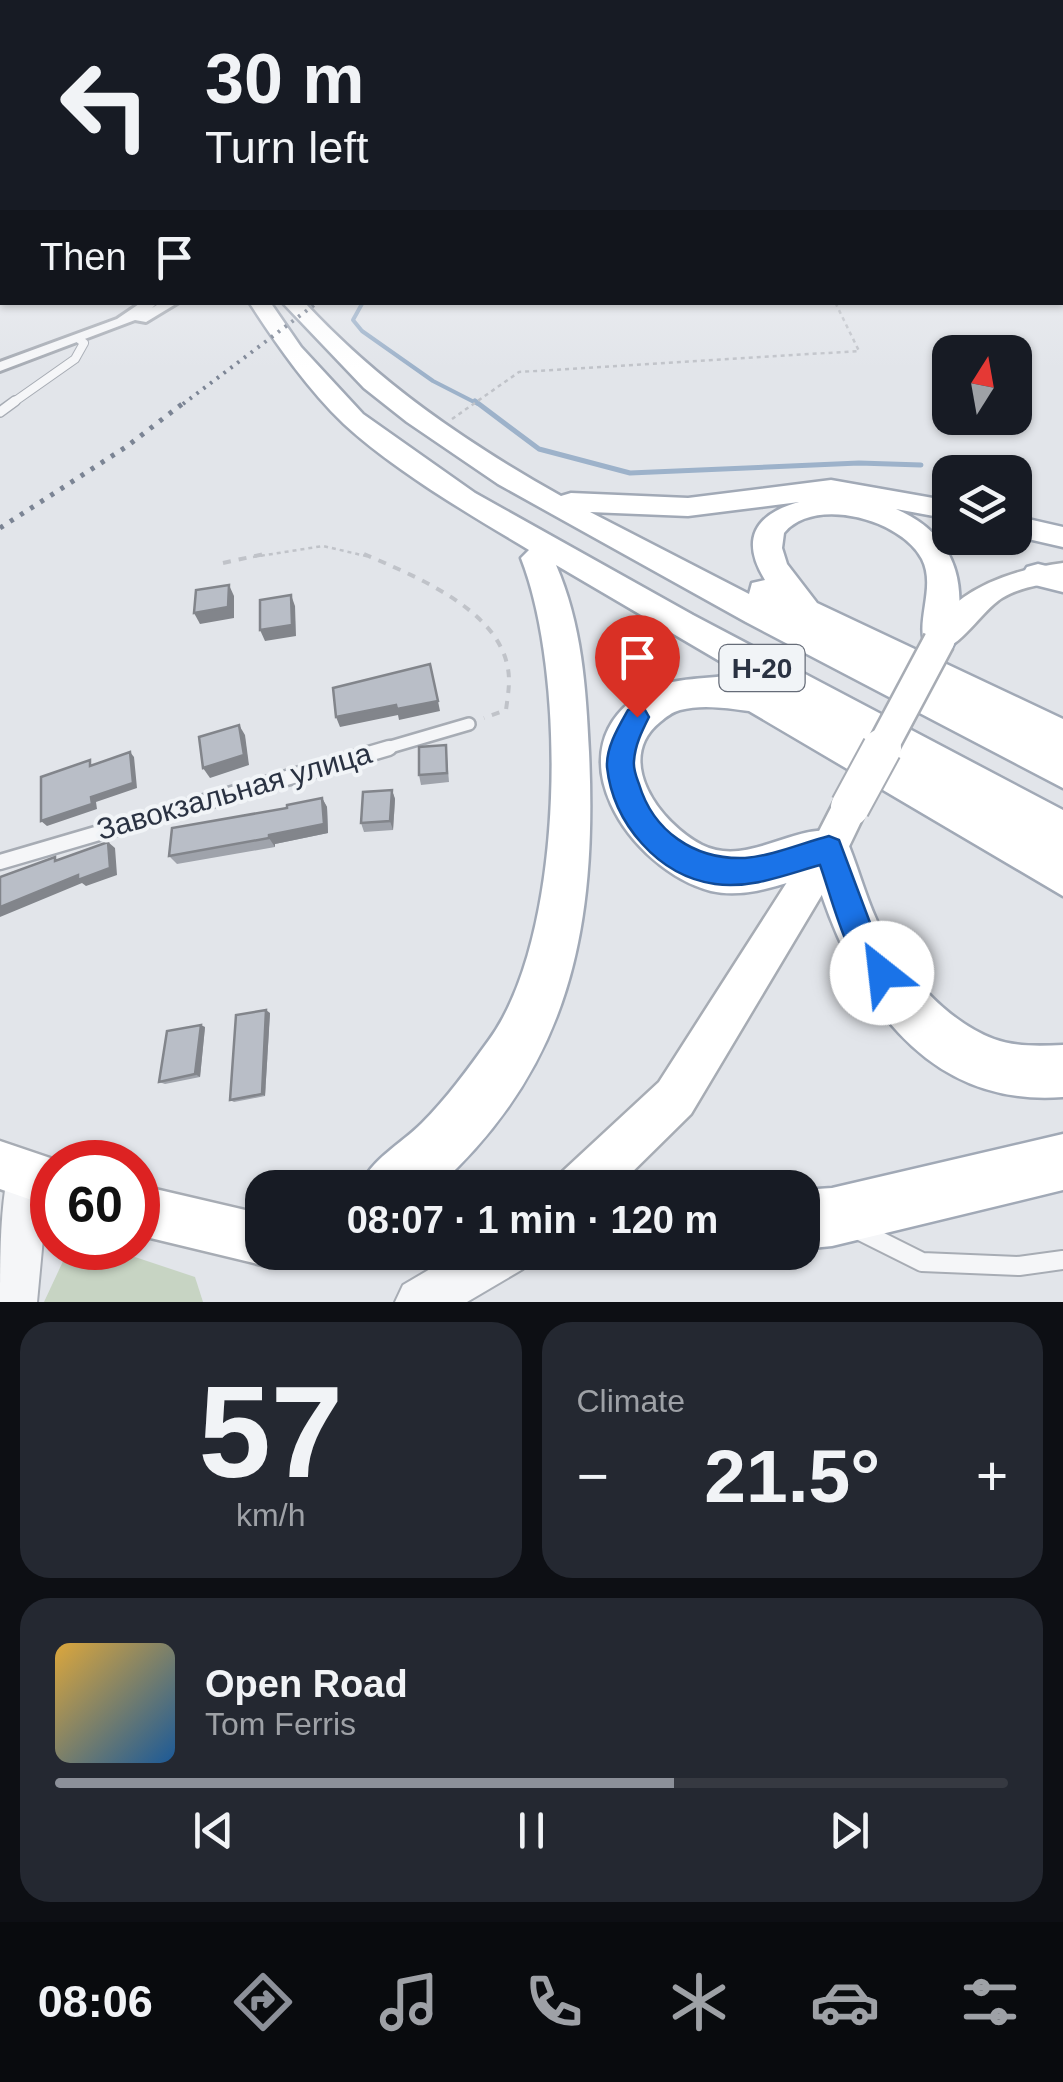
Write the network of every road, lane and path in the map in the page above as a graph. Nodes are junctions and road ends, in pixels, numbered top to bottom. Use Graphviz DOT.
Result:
graph roads {
  1 [pos="148,305"];
  2 [pos="168,305"];
  3 [pos="261,305"];
  4 [pos="295,305"];
  5 [pos="836,305"];
  6 [pos="122,322"];
  7 [pos="79,339"];
  8 [pos="0,367"];
  9 [pos="471,407"];
  10 [pos="0,412"];
  11 [pos="536,495"];
  12 [pos="464,499"];
  13 [pos="571,502"];
  14 [pos="932,507"];
  15 [pos="1032,530"];
  16 [pos="1063,537"];
  17 [pos="537,558"];
  18 [pos="223,564"];
  19 [pos="1055,576"];
  20 [pos="807,612"];
  21 [pos="939,642"];
  22 [pos="756,698"];
  23 [pos="469,724"];
  24 [pos="1063,736"];
  25 [pos="1063,770"];
  26 [pos="839,828"];
  27 [pos="0,862"];
  28 [pos="1060,864"];
  29 [pos="1063,1072"];
  30 [pos="1063,1162"];
  31 [pos="409,1170"];
  32 [pos="599,1170"];
  33 [pos="27,1174"];
  34 [pos="160,1216"];
  35 [pos="820,1218"];
  36 [pos="820,1220"];
  37 [pos="245,1236"];
  38 [pos="1063,1260"];
  39 [pos="475,1270"];
  40 [pos="12,1302"];
  41 [pos="420,1302"];
  1 -- 6 [label="street"];
  2 -- 6 [label="street"];
  3 -- 12 [label="main road, Н-20"];
  4 -- 11 [label="main road, Н-20"];
  5 -- 9 [label="path"];
  6 -- 7 [label="street"];
  7 -- 8 [label="street"];
  7 -- 10 [label="lane"];
  11 -- 13 [label="main road"];
  11 -- 25 [label="main road, Н-20"];
  12 -- 17 [label="main road"];
  12 -- 28 [label="main road, Н-20"];
  13 -- 14 [label="main road"];
  13 -- 20 [label="main road"];
  15 -- 16 [label="main road"];
  17 -- 22 [label="main road"];
  17 -- 31 [label="main road"];
  18 -- 23 [label="path"];
  19 -- 21 [label="main road"];
  20 -- 21 [label="main road"];
  20 -- 24 [label="main road"];
  21 -- 26 [label="main road, bridge"];
  22 -- 26 [label="main road"];
  22 -- 28 [label="main road"];
  23 -- 27 [label="lane, Завокзальная улица"];
  26 -- 29 [label="main road"];
  26 -- 32 [label="main road"];
  30 -- 35 [label="main road"];
  33 -- 40 [label="street"];
  34 -- 37 [label="main road"];
  36 -- 38 [label="lane"];
  39 -- 41 [label="street"];
}
